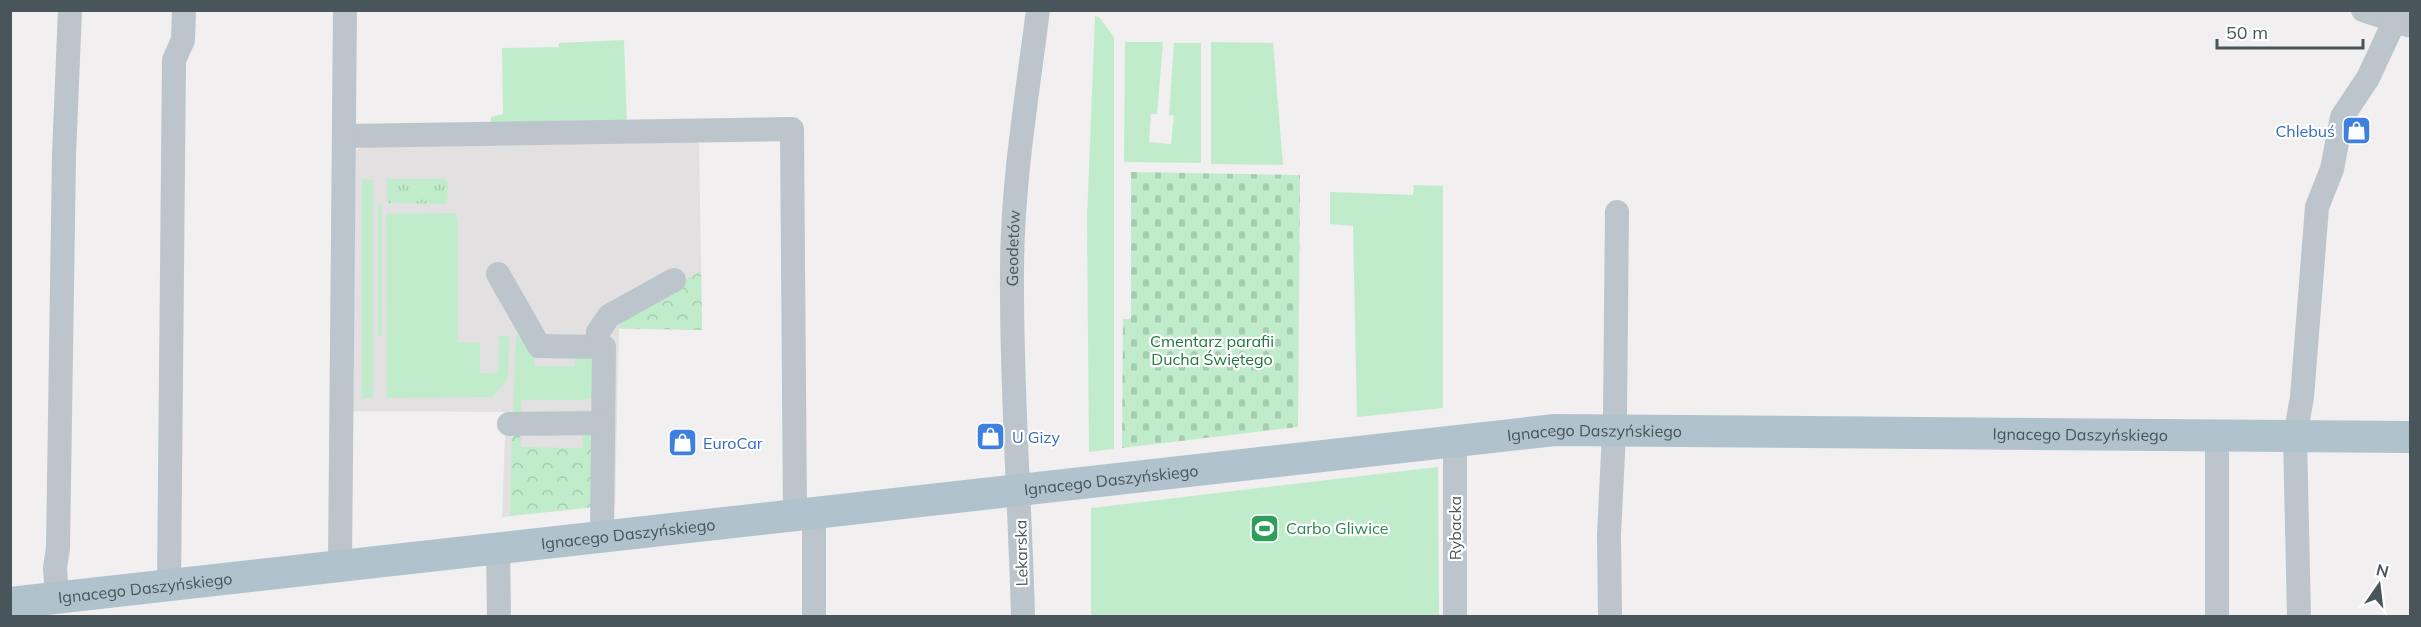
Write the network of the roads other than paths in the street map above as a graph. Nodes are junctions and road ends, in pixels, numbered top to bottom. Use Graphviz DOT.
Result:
graph roads {
  1 [pos="70,10"];
  2 [pos="184,10"];
  3 [pos="345,10"];
  4 [pos="1038,10"];
  5 [pos="2363,10"];
  6 [pos="2403,23"];
  7 [pos="344,136"];
  8 [pos="1617,212"];
  9 [pos="498,274"];
  10 [pos="674,280"];
  11 [pos="597,347"];
  12 [pos="602,423"];
  13 [pos="509,424"];
  14 [pos="1614,430"];
  15 [pos="2217,436"];
  16 [pos="2295,437"];
  17 [pos="2410,437"];
  18 [pos="1455,439"];
  19 [pos="1019,489"];
  20 [pos="805,513"];
  21 [pos="602,536"];
  22 [pos="498,547"];
  23 [pos="340,566"];
  24 [pos="169,585"];
  25 [pos="57,597"];
  26 [pos="10,603"];
  27 [pos="499,616"];
  28 [pos="814,616"];
  29 [pos="1023,616"];
  30 [pos="1455,616"];
  31 [pos="1610,616"];
  32 [pos="2217,616"];
  33 [pos="2299,616"];
  1 -- 25 [label="street"];
  2 -- 24 [label="street"];
  3 -- 7 [label="street"];
  4 -- 19 [label="street, Geodetów"];
  5 -- 6 [label="street"];
  6 -- 16 [label="street"];
  7 -- 20 [label="street"];
  7 -- 23 [label="street"];
  8 -- 14 [label="street"];
  9 -- 11 [label="street"];
  10 -- 11 [label="street"];
  11 -- 12 [label="street"];
  12 -- 13 [label="street"];
  12 -- 21 [label="street"];
  14 -- 15 [label="main road, Ignacego Daszyńskiego"];
  14 -- 18 [label="main road, Ignacego Daszyńskiego"];
  14 -- 31 [label="street"];
  15 -- 16 [label="main road, Ignacego Daszyńskiego"];
  15 -- 32 [label="street"];
  16 -- 17 [label="main road, Ignacego Daszyńskiego"];
  16 -- 33 [label="street"];
  18 -- 19 [label="main road, Ignacego Daszyńskiego"];
  18 -- 30 [label="street, Rybacka"];
  19 -- 20 [label="main road, Ignacego Daszyńskiego"];
  19 -- 29 [label="street, Lekarska"];
  20 -- 21 [label="main road, Ignacego Daszyńskiego"];
  20 -- 28 [label="street"];
  21 -- 22 [label="main road, Ignacego Daszyńskiego"];
  22 -- 23 [label="main road, Ignacego Daszyńskiego"];
  22 -- 27 [label="street"];
  23 -- 24 [label="main road, Ignacego Daszyńskiego"];
  24 -- 25 [label="main road, Ignacego Daszyńskiego"];
  25 -- 26 [label="main road, Ignacego Daszyńskiego"];
}
